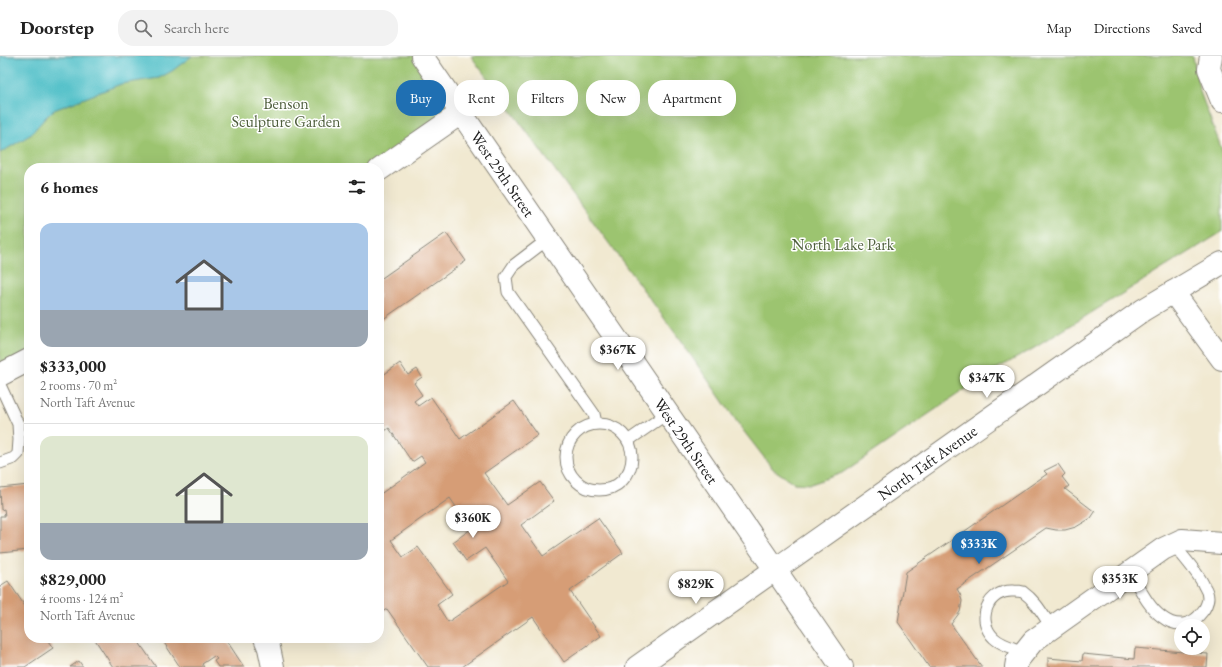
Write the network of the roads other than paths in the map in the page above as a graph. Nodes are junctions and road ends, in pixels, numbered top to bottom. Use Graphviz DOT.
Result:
graph roads {
  1 [pos="422,56"];
  2 [pos="1211,56"];
  3 [pos="1222,101"];
  4 [pos="454,103"];
  5 [pos="457,116"];
  6 [pos="463,116"];
  7 [pos="384,167"];
  8 [pos="548,239"];
  9 [pos="1222,263"];
  10 [pos="1173,292"];
  11 [pos="1222,359"];
  12 [pos="24,363"];
  13 [pos="0,375"];
  14 [pos="0,385"];
  15 [pos="668,413"];
  16 [pos="596,423"];
  17 [pos="629,440"];
  18 [pos="0,462"];
  19 [pos="1173,544"];
  20 [pos="1222,544"];
  21 [pos="775,570"];
  22 [pos="1130,572"];
  23 [pos="1052,628"];
  24 [pos="268,643"];
  25 [pos="1020,660"];
  26 [pos="273,667"];
  27 [pos="637,667"];
  28 [pos="842,667"];
  1 -- 4 [label="main road, West 29th Street"];
  2 -- 3 [label="main road"];
  5 -- 7 [label="main road"];
  6 -- 8 [label="main road, West 29th Street"];
  8 -- 15 [label="main road, West 29th Street"];
  8 -- 16 [label="lane"];
  9 -- 10 [label="main road, North Taft Avenue"];
  10 -- 11 [label="main road"];
  10 -- 21 [label="main road, North Taft Avenue"];
  12 -- 13 [label="main road"];
  14 -- 18 [label="lane"];
  15 -- 17 [label="lane"];
  15 -- 21 [label="main road, West 29th Street"];
  16 -- 17 [label="lane"];
  16 -- 17 [label="lane"];
  19 -- 20 [label="main road"];
  19 -- 22 [label="main road"];
  19 -- 22 [label="lane"];
  21 -- 27 [label="main road, North Taft Avenue"];
  21 -- 28 [label="main road, West 29th Street"];
  22 -- 23 [label="main road"];
  23 -- 25 [label="main road"];
  23 -- 25 [label="lane"];
  24 -- 26 [label="main road"];
}
